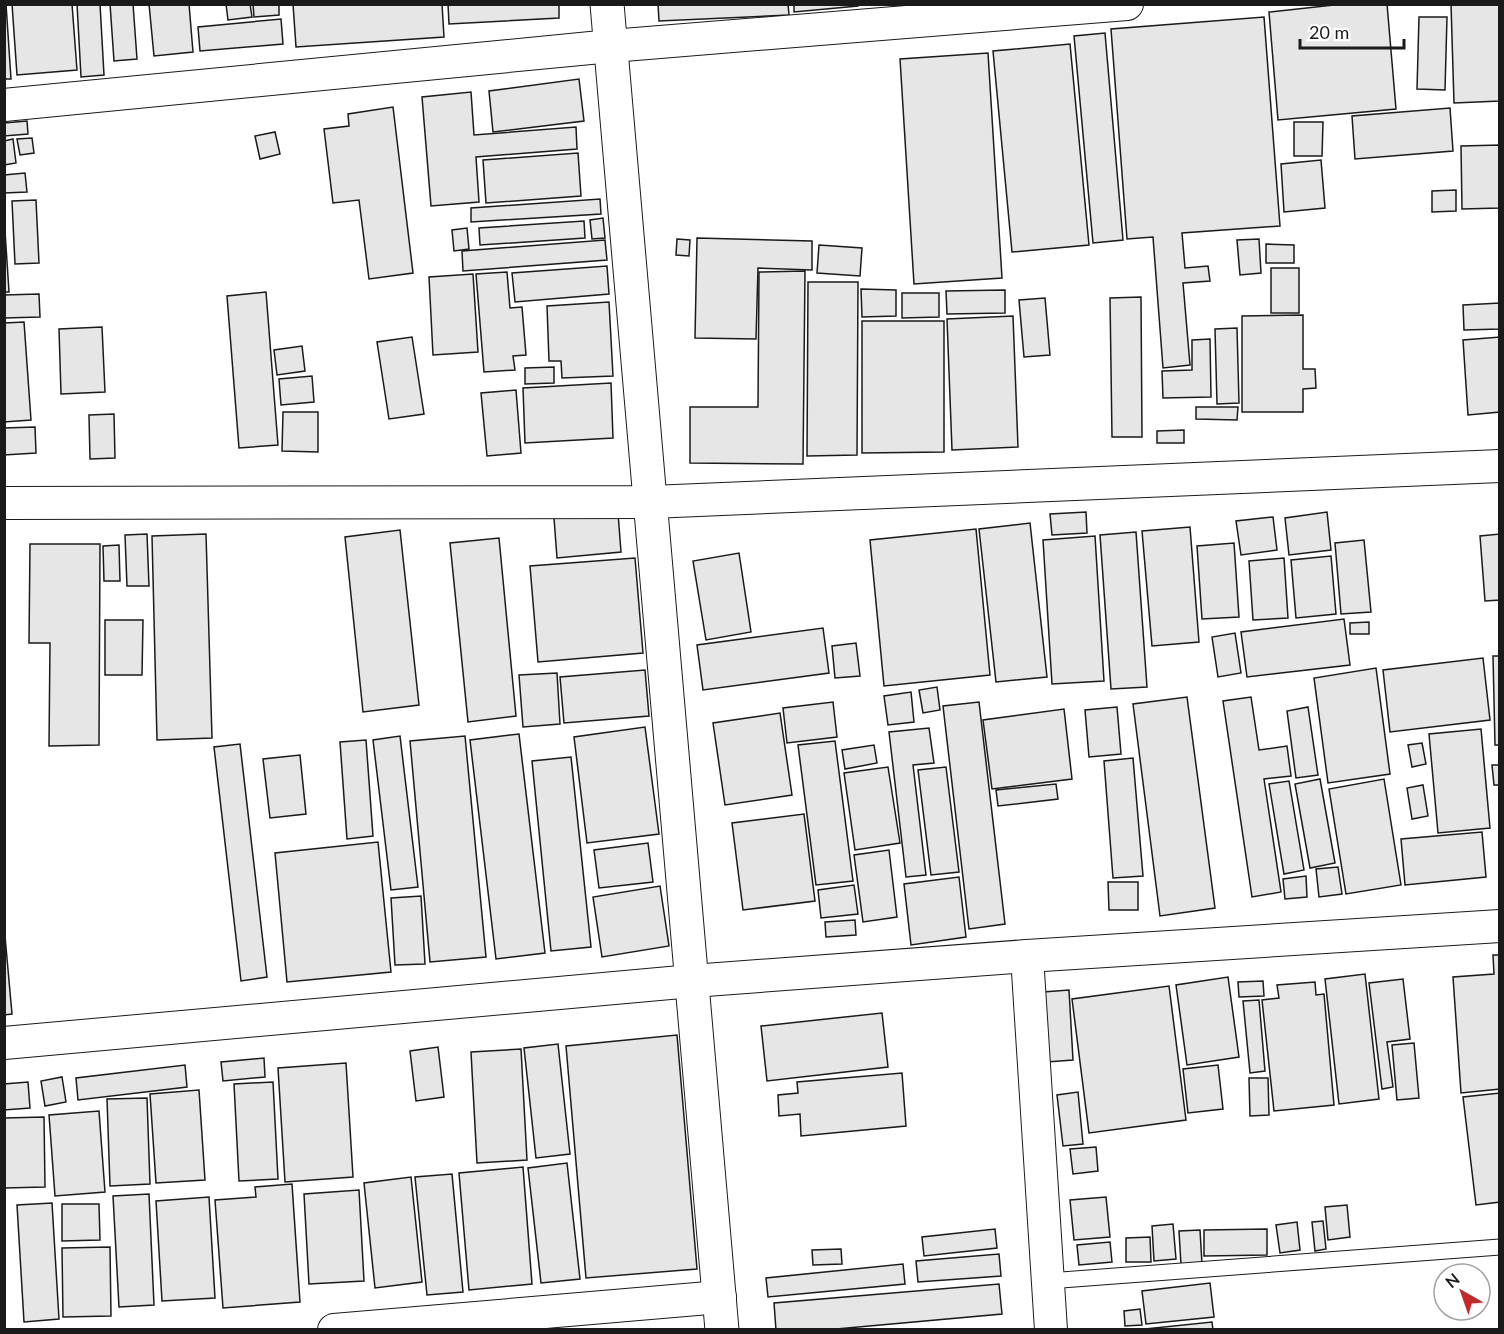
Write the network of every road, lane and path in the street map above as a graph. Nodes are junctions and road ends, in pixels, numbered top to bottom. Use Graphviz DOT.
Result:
graph roads {
  1 [pos="607,4"];
  2 [pos="1127,4"];
  3 [pos="611,46"];
  4 [pos="4,105"];
  5 [pos="1500,466"];
  6 [pos="651,502"];
  7 [pos="4,503"];
  8 [pos="1500,926"];
  9 [pos="1027,956"];
  10 [pos="692,981"];
  11 [pos="4,1043"];
  12 [pos="1500,1247"];
  13 [pos="1048,1281"];
  14 [pos="720,1297"];
  15 [pos="334,1329"];
  16 [pos="722,1329"];
  17 [pos="1051,1329"];
  1 -- 3 [label="street"];
  2 -- 3 [label="street"];
  3 -- 4 [label="street"];
  3 -- 6 [label="street"];
  5 -- 6 [label="street"];
  6 -- 7 [label="street"];
  6 -- 10 [label="street"];
  8 -- 9 [label="street"];
  9 -- 10 [label="street"];
  9 -- 13 [label="street"];
  10 -- 11 [label="street"];
  10 -- 14 [label="street"];
  12 -- 13 [label="lane"];
  13 -- 17 [label="street"];
  14 -- 15 [label="street"];
  14 -- 16 [label="street"];
}
